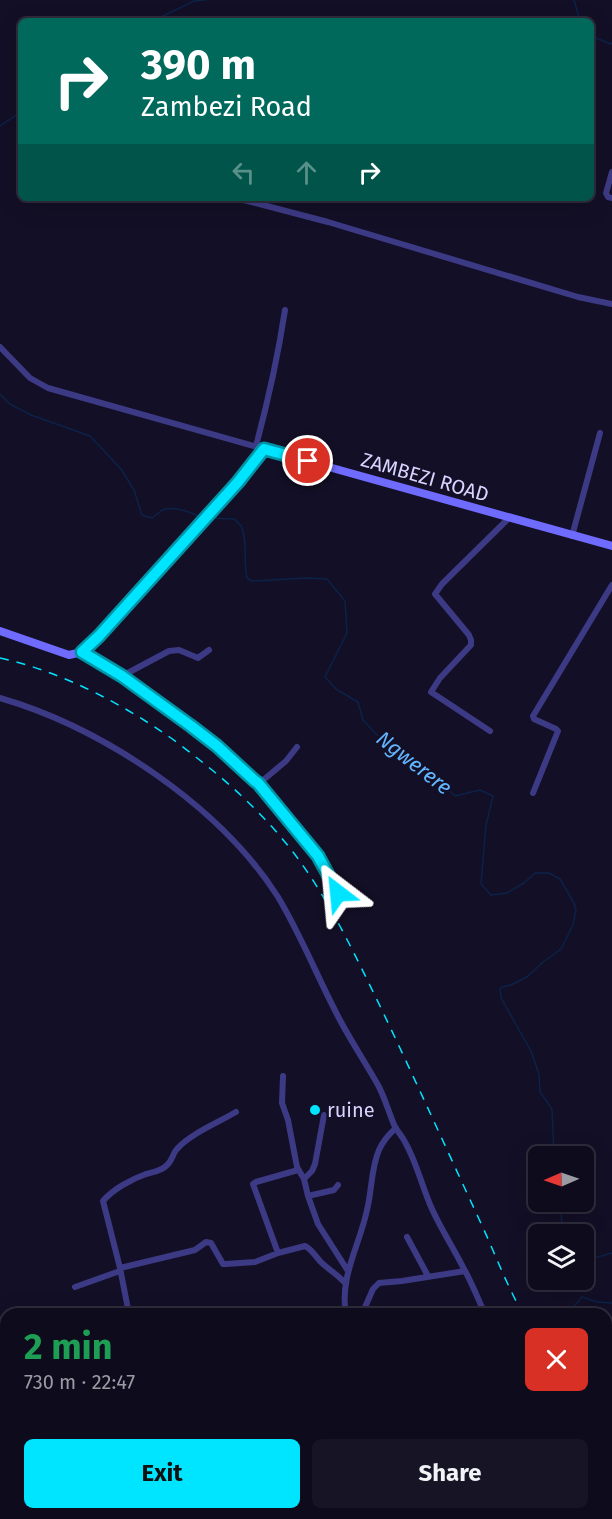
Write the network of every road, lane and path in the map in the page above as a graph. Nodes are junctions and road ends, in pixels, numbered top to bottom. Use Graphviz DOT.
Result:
graph roads {
  1 [pos="612,172"];
  2 [pos="612,198"];
  3 [pos="248,201"];
  4 [pos="612,304"];
  5 [pos="285,310"];
  6 [pos="0,348"];
  7 [pos="600,433"];
  8 [pos="260,447"];
  9 [pos="509,518"];
  10 [pos="572,536"];
  11 [pos="612,546"];
  12 [pos="612,585"];
  13 [pos="0,631"];
  14 [pos="209,650"];
  15 [pos="82,652"];
  16 [pos="122,676"];
  17 [pos="0,698"];
  18 [pos="490,731"];
  19 [pos="297,747"];
  20 [pos="258,783"];
  21 [pos="533,793"];
  22 [pos="338,893"];
  23 [pos="283,1076"];
  24 [pos="236,1112"];
  25 [pos="324,1115"];
  26 [pos="396,1128"];
  27 [pos="298,1170"];
  28 [pos="304,1179"];
  29 [pos="338,1185"];
  30 [pos="308,1196"];
  31 [pos="406,1237"];
  32 [pos="278,1253"];
  33 [pos="120,1270"];
  34 [pos="348,1271"];
  35 [pos="465,1271"];
  36 [pos="428,1276"];
  37 [pos="346,1284"];
  38 [pos="75,1287"];
  39 [pos="128,1308"];
  40 [pos="345,1308"];
  41 [pos="364,1308"];
  42 [pos="482,1308"];
  1 -- 2 [label="street"];
  3 -- 4 [label="street"];
  5 -- 8 [label="street"];
  6 -- 8 [label="street"];
  7 -- 10 [label="street"];
  8 -- 9 [label="main road, ZAMBEZI ROAD"];
  8 -- 15 [label="main road"];
  9 -- 10 [label="main road, ZAMBEZI ROAD"];
  9 -- 18 [label="street"];
  10 -- 11 [label="main road, ZAMBEZI ROAD"];
  12 -- 21 [label="street"];
  13 -- 15 [label="main road"];
  14 -- 16 [label="street"];
  15 -- 16 [label="street"];
  16 -- 20 [label="street"];
  17 -- 26 [label="street"];
  19 -- 20 [label="street"];
  20 -- 22 [label="street"];
  23 -- 27 [label="street"];
  24 -- 33 [label="street"];
  25 -- 28 [label="street"];
  26 -- 34 [label="street"];
  26 -- 35 [label="street"];
  27 -- 28 [label="street"];
  27 -- 32 [label="street"];
  28 -- 30 [label="street"];
  29 -- 30 [label="street"];
  30 -- 34 [label="street"];
  31 -- 36 [label="street"];
  32 -- 33 [label="street"];
  32 -- 37 [label="street"];
  33 -- 38 [label="street"];
  33 -- 39 [label="street"];
  34 -- 37 [label="street"];
  35 -- 36 [label="street"];
  35 -- 42 [label="street"];
  36 -- 41 [label="street"];
  37 -- 40 [label="street"];
}
